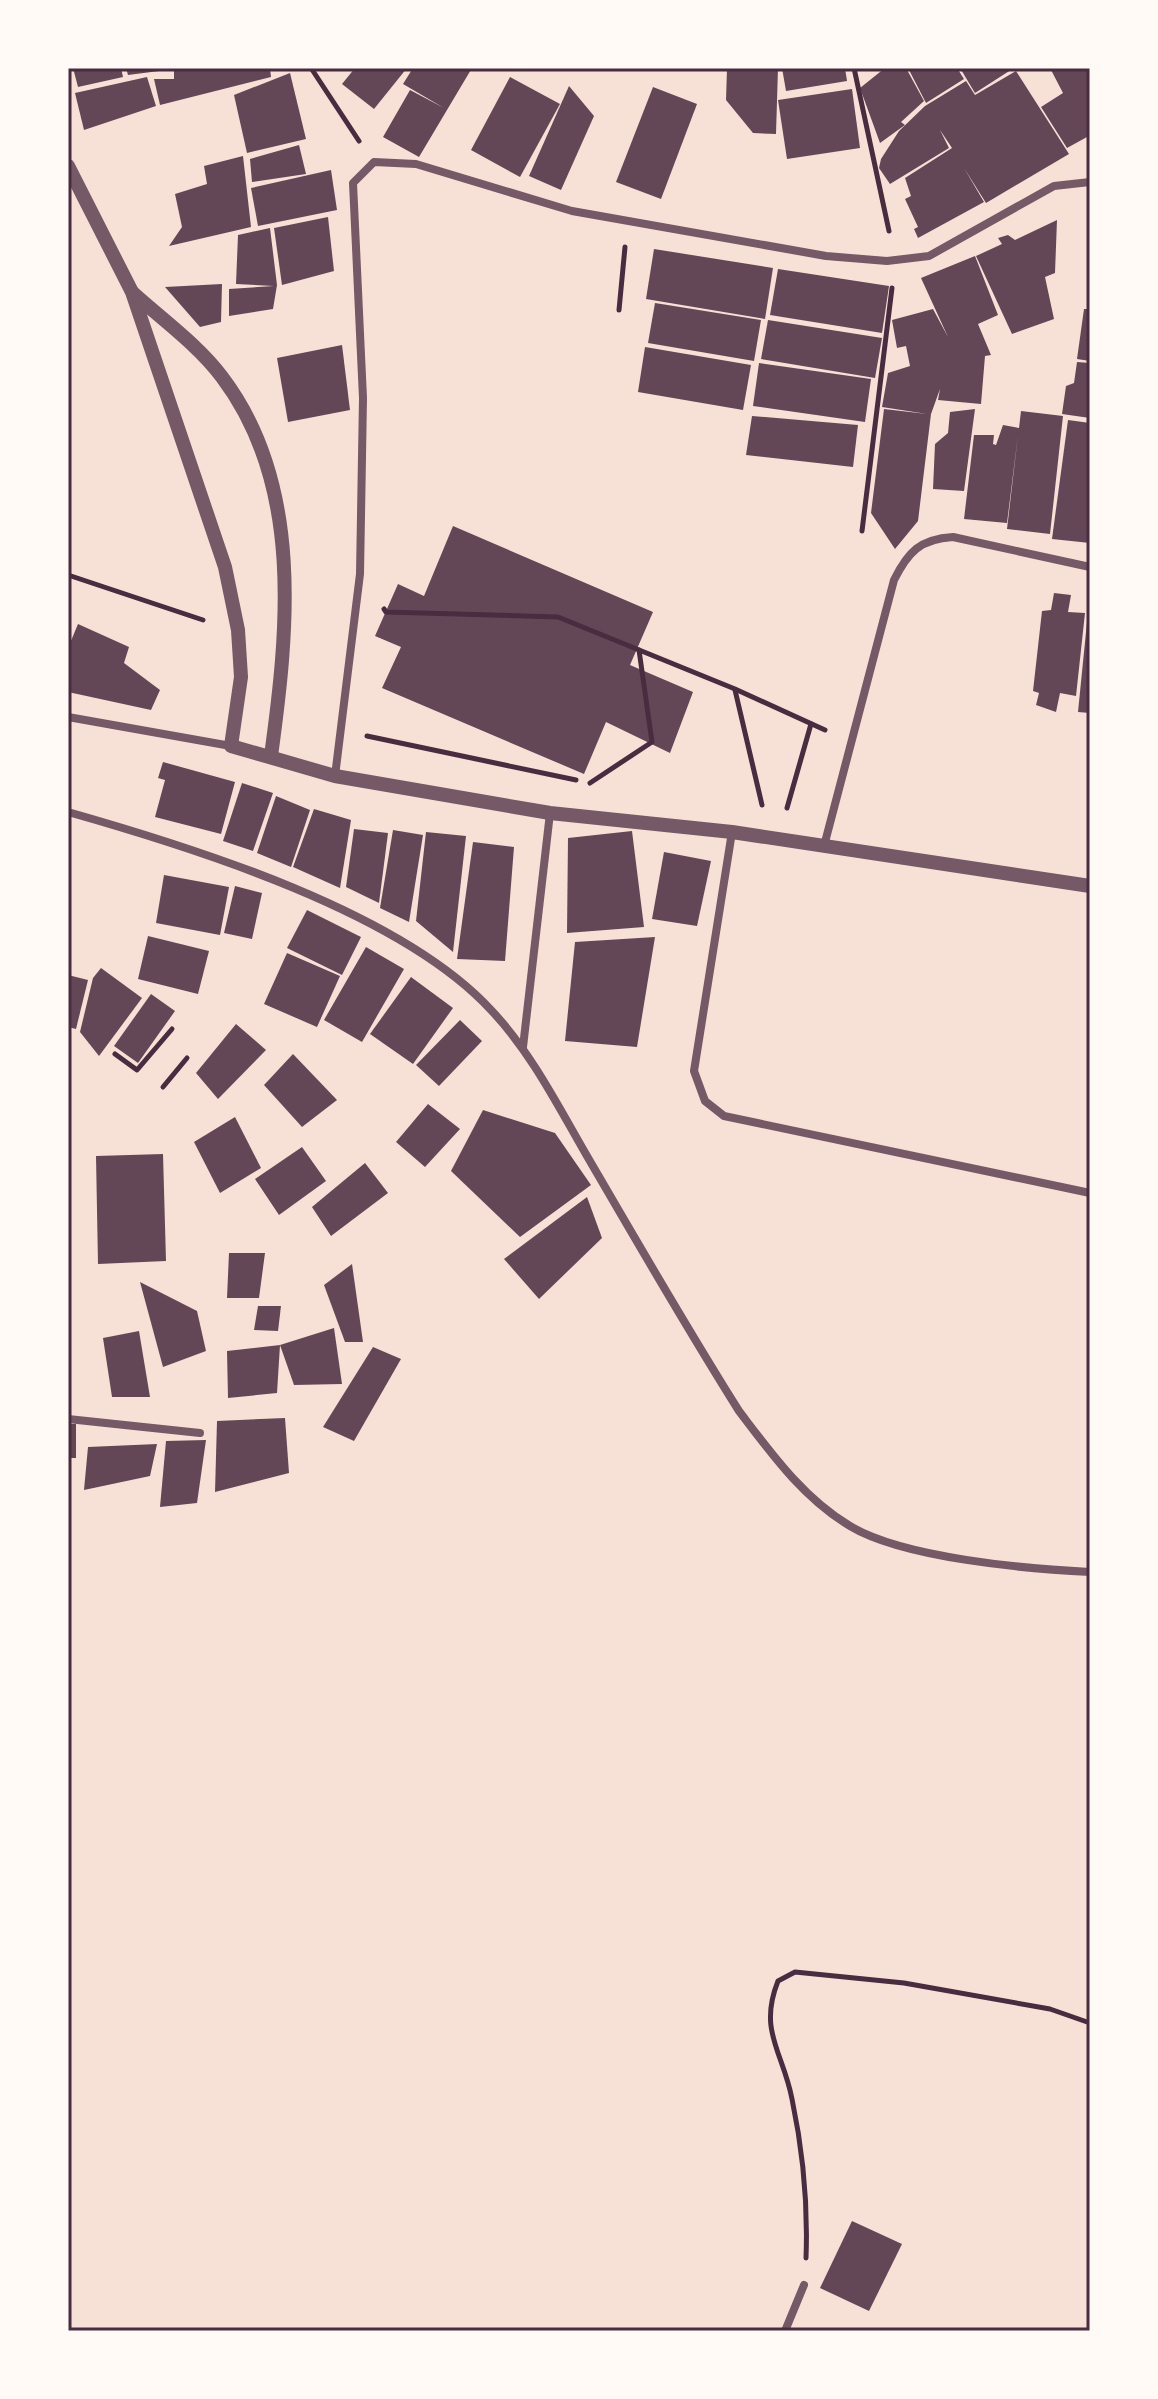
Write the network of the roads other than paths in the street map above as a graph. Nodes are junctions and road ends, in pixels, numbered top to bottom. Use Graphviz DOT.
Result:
graph roads {
  1 [pos="68,166"];
  2 [pos="1090,182"];
  3 [pos="132,292"];
  4 [pos="1090,567"];
  5 [pos="68,717"];
  6 [pos="231,746"];
  7 [pos="271,756"];
  8 [pos="335,776"];
  9 [pos="68,812"];
  10 [pos="550,813"];
  11 [pos="732,832"];
  12 [pos="824,847"];
  13 [pos="1090,886"];
  14 [pos="523,1047"];
  15 [pos="1090,1193"];
  16 [pos="68,1419"];
  17 [pos="200,1433"];
  18 [pos="1090,1572"];
  19 [pos="804,2285"];
  20 [pos="785,2331"];
  1 -- 3 [label="street"];
  2 -- 8 [label="street"];
  3 -- 6 [label="street"];
  3 -- 7 [label="street"];
  4 -- 12 [label="street"];
  5 -- 6 [label="street"];
  6 -- 7 [label="street"];
  7 -- 8 [label="street"];
  8 -- 10 [label="street"];
  9 -- 14 [label="street"];
  10 -- 11 [label="street"];
  10 -- 14 [label="street"];
  11 -- 12 [label="street"];
  11 -- 15 [label="street"];
  12 -- 13 [label="street"];
  14 -- 18 [label="street"];
  16 -- 17 [label="street"];
  19 -- 20 [label="street"];
}
